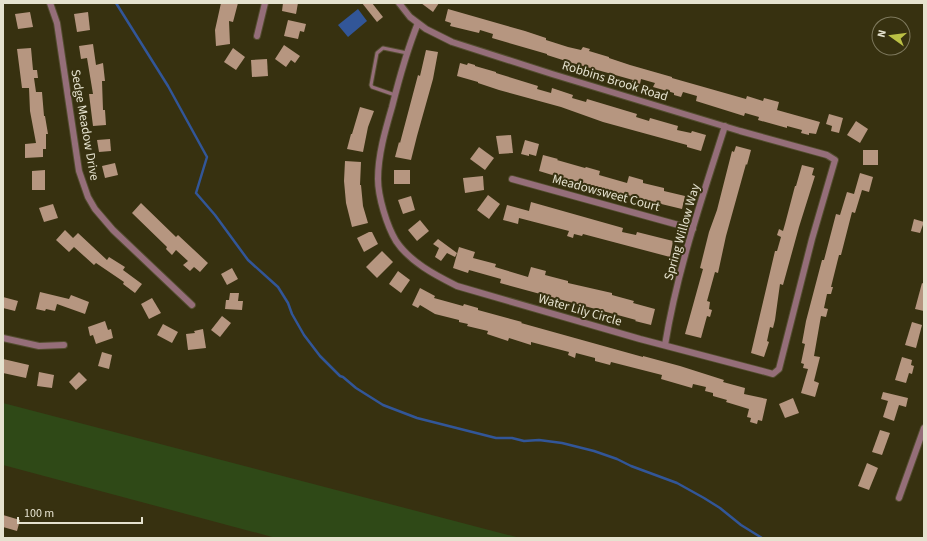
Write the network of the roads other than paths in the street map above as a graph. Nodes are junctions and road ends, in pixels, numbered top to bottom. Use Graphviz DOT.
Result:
graph roads {
  1 [pos="50,3"];
  2 [pos="265,3"];
  3 [pos="399,3"];
  4 [pos="418,23"];
  5 [pos="257,36"];
  6 [pos="407,53"];
  7 [pos="395,95"];
  8 [pos="725,126"];
  9 [pos="835,160"];
  10 [pos="512,179"];
  11 [pos="693,229"];
  12 [pos="192,305"];
  13 [pos="3,338"];
  14 [pos="64,345"];
  15 [pos="665,345"];
  16 [pos="924,428"];
  17 [pos="899,498"];
  1 -- 12 [label="street, Sedge Meadow Drive"];
  2 -- 5 [label="street"];
  3 -- 4 [label="street, Robbins Brook Road"];
  4 -- 6 [label="street, Water Lily Circle"];
  4 -- 8 [label="street, Robbins Brook Road"];
  6 -- 7 [label="street, Water Lily Circle"];
  6 -- 7 [label="lane"];
  7 -- 15 [label="street, Water Lily Circle"];
  8 -- 9 [label="street, Robbins Brook Road"];
  8 -- 11 [label="street, Spring Willow Way"];
  9 -- 15 [label="street, Water Lily Circle"];
  10 -- 11 [label="street, Meadowsweet Court"];
  11 -- 15 [label="street, Spring Willow Way"];
  13 -- 14 [label="street"];
  16 -- 17 [label="street"];
}
